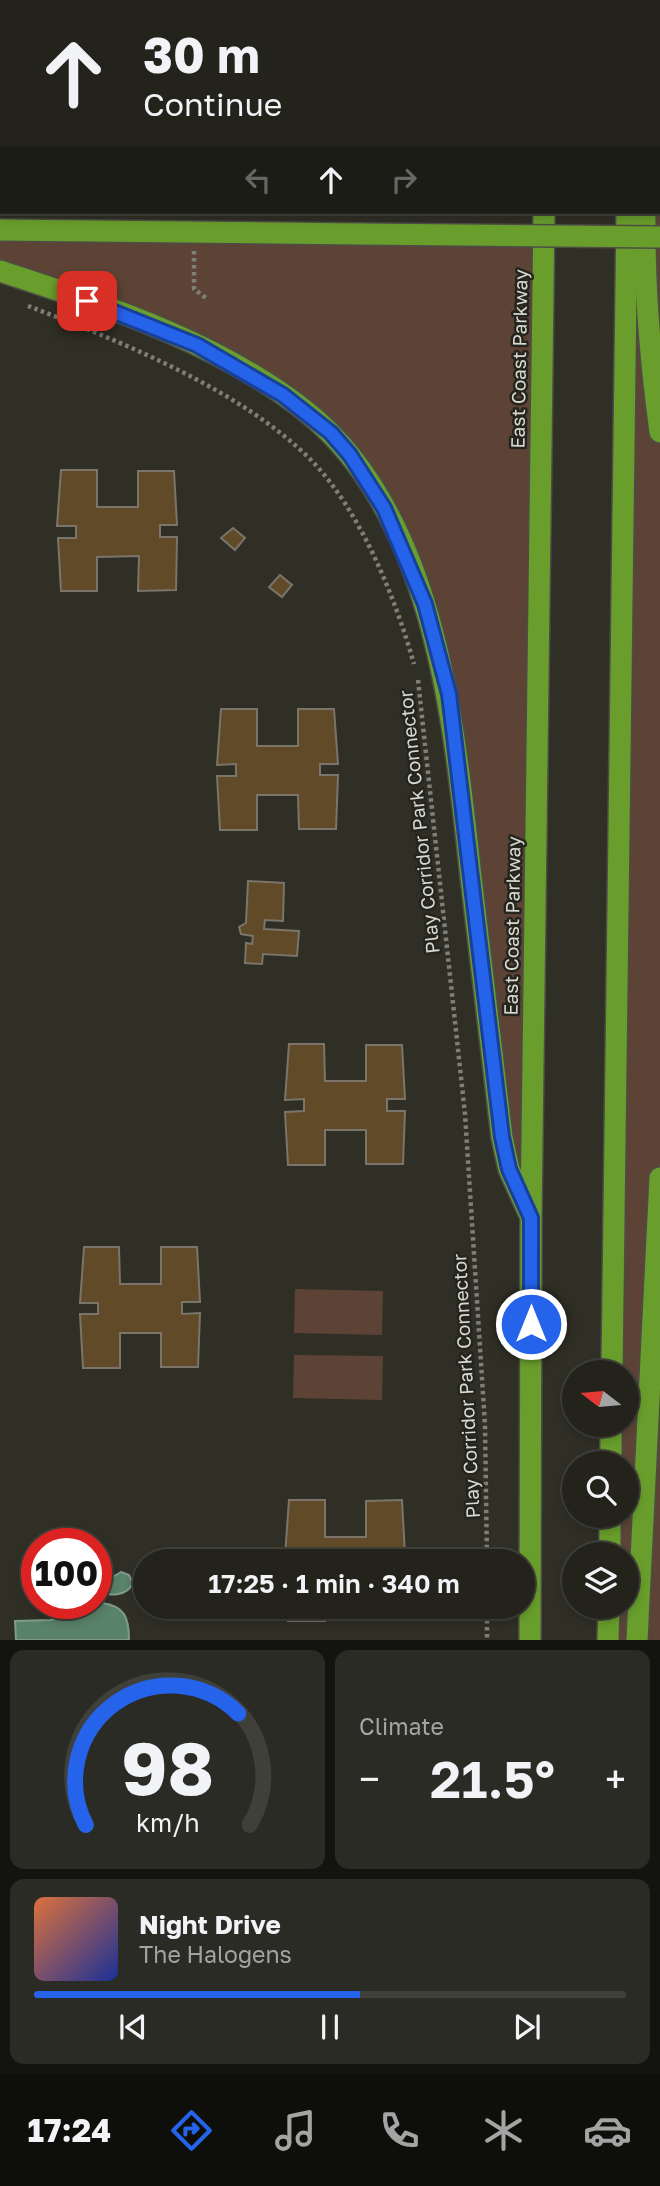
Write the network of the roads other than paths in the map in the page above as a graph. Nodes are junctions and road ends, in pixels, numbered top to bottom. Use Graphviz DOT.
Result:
graph roads {
  1 [pos="544,214"];
  2 [pos="627,214"];
  3 [pos="645,214"];
  4 [pos="0,230"];
  5 [pos="660,237"];
  6 [pos="0,271"];
  7 [pos="660,432"];
  8 [pos="660,1178"];
  9 [pos="531,1218"];
  10 [pos="612,1360"];
  11 [pos="609,1619"];
  12 [pos="530,1640"];
  13 [pos="608,1640"];
  14 [pos="637,1640"];
  1 -- 9 [label="highway, East Coast Parkway"];
  2 -- 10 [label="highway"];
  3 -- 7 [label="highway"];
  4 -- 5 [label="highway, bridge"];
  6 -- 9 [label="highway"];
  8 -- 14 [label="highway"];
  9 -- 12 [label="highway, East Coast Parkway"];
  11 -- 13 [label="highway"];
}
